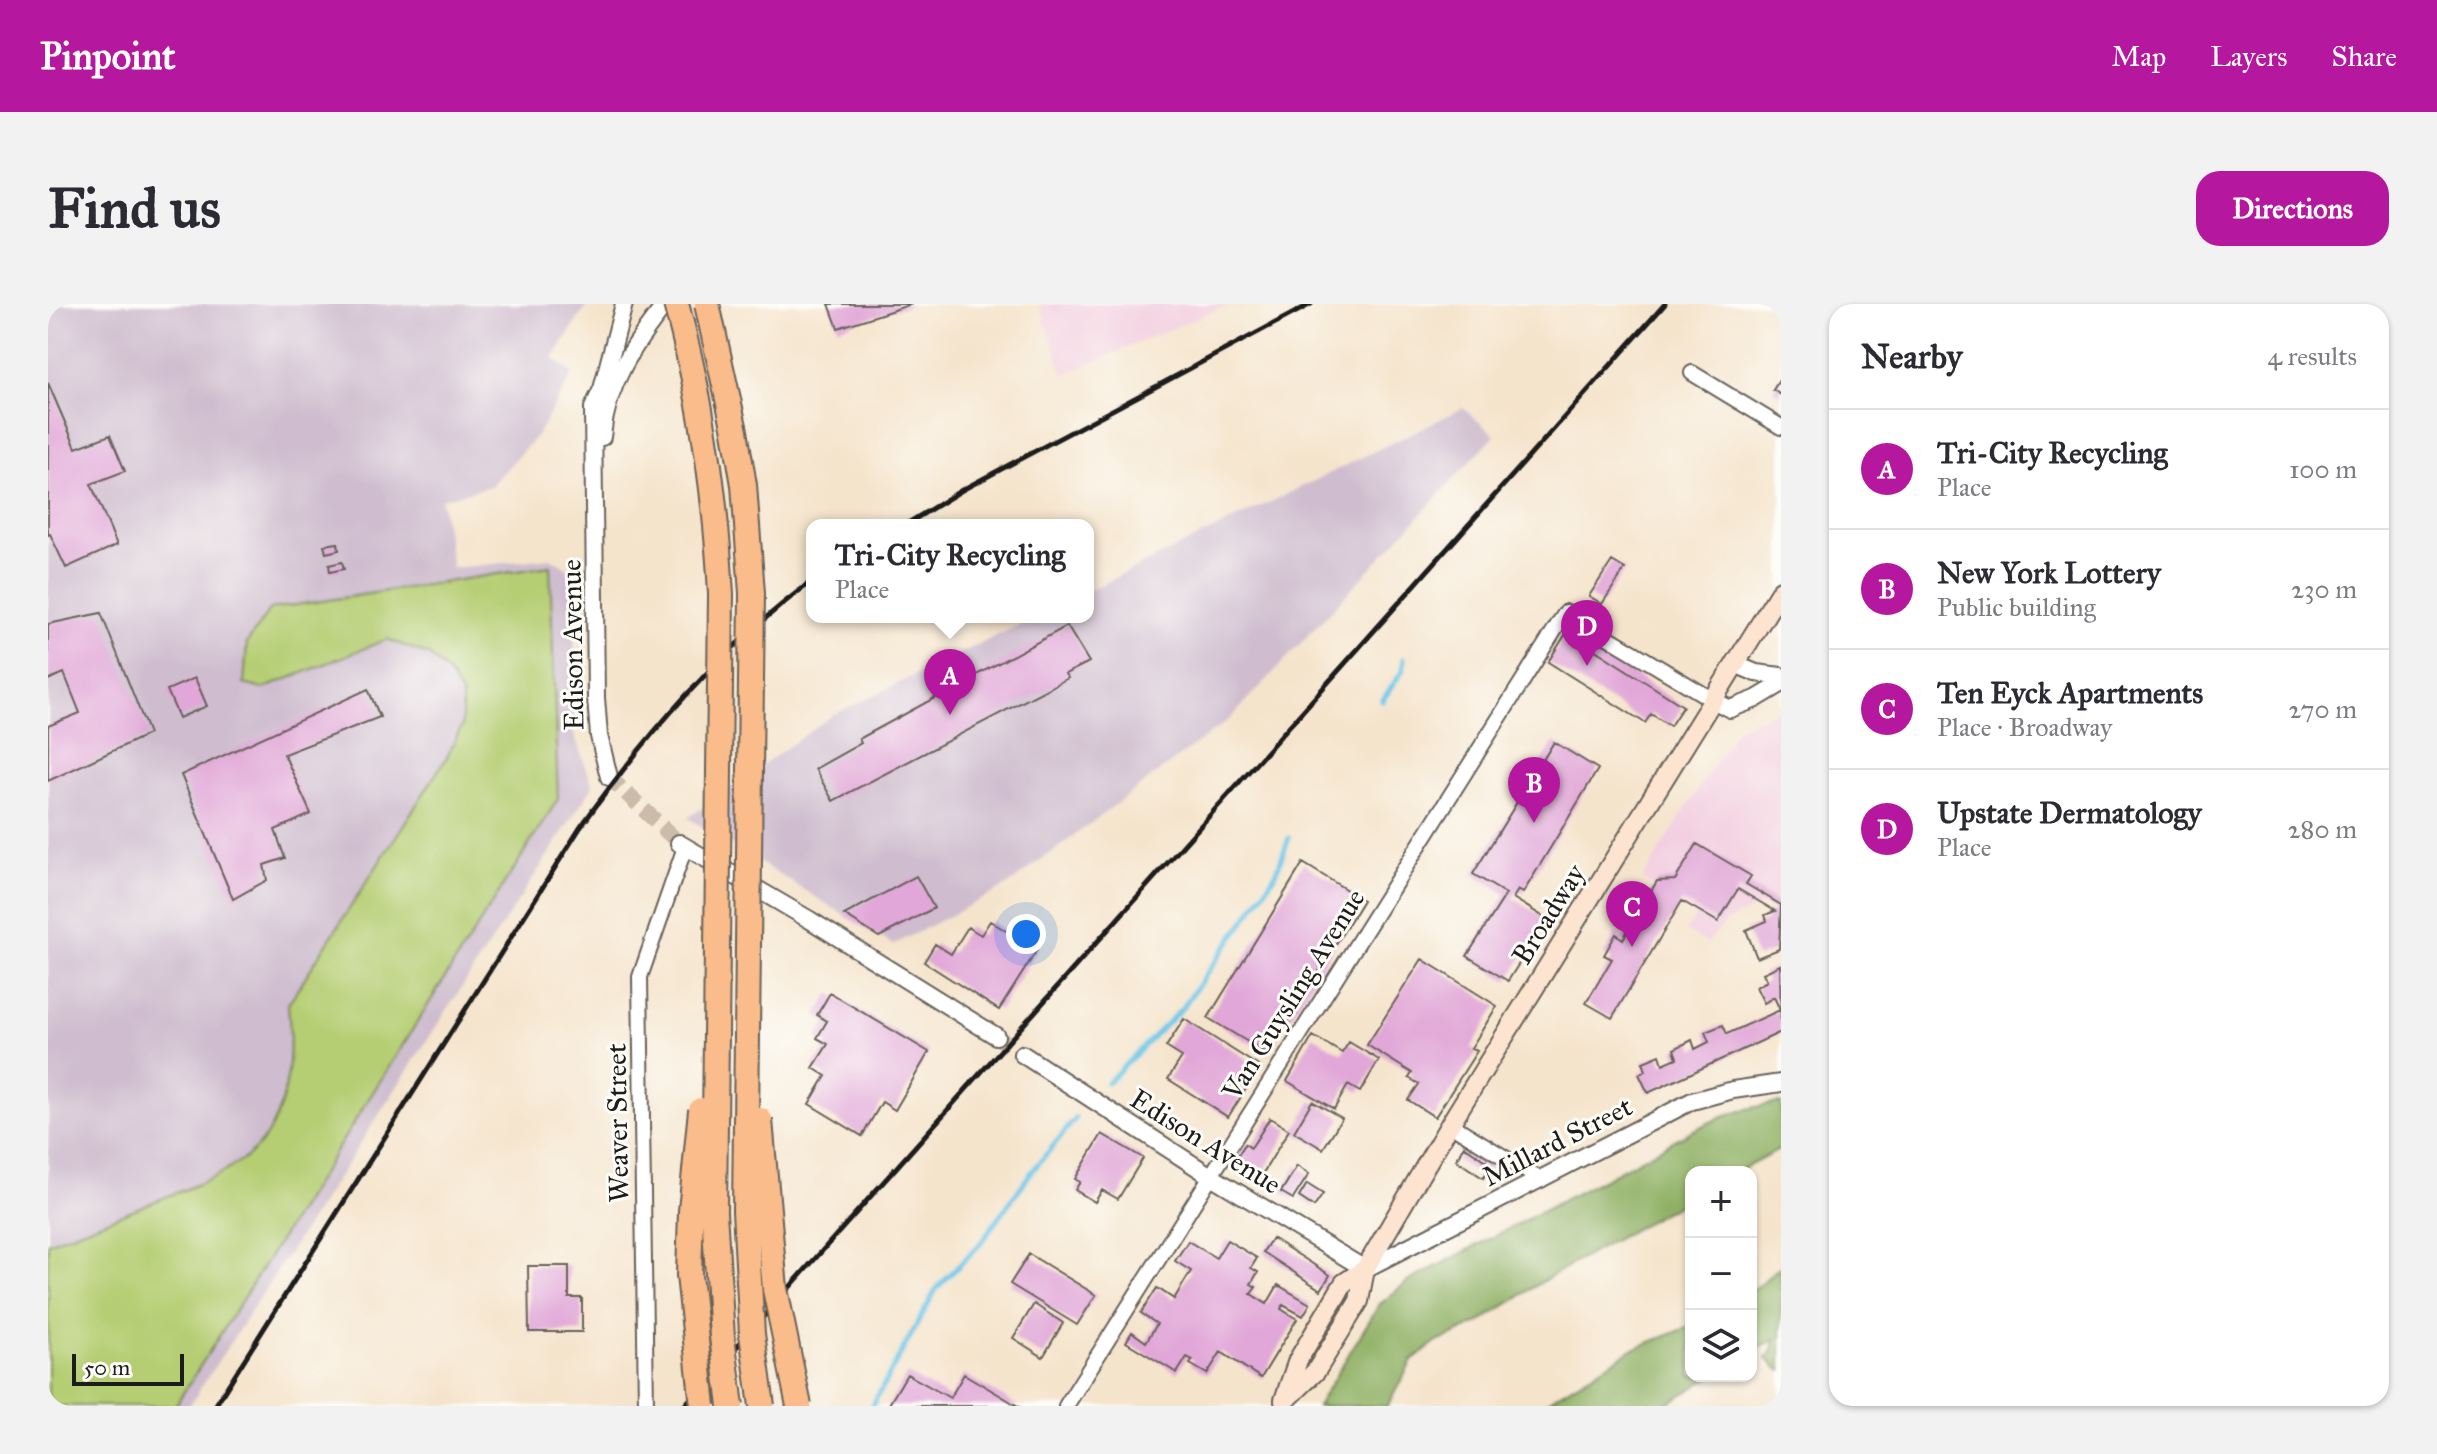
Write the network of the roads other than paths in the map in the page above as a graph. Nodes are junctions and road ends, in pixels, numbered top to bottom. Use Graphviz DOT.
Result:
graph roads {
  1 [pos="624,304"];
  2 [pos="666,304"];
  3 [pos="676,304"];
  4 [pos="707,304"];
  5 [pos="1692,373"];
  6 [pos="1781,427"];
  7 [pos="596,510"];
  8 [pos="1781,590"];
  9 [pos="1735,664"];
  10 [pos="1781,676"];
  11 [pos="1781,684"];
  12 [pos="1713,700"];
  13 [pos="609,777"];
  14 [pos="682,845"];
  15 [pos="717,945"];
  16 [pos="748,945"];
  17 [pos="996,1036"];
  18 [pos="1022,1054"];
  19 [pos="1781,1083"];
  20 [pos="1450,1124"];
  21 [pos="1209,1175"];
  22 [pos="1541,1180"];
  23 [pos="1365,1269"];
  24 [pos="1282,1404"];
  25 [pos="646,1406"];
  26 [pos="703,1406"];
  27 [pos="731,1406"];
  28 [pos="762,1406"];
  29 [pos="799,1406"];
  30 [pos="1066,1406"];
  1 -- 7 [label="street, Edison Avenue"];
  2 -- 7 [label="street, Edison Avenue"];
  3 -- 15 [label="highway, bridge"];
  4 -- 16 [label="highway, bridge"];
  5 -- 6 [label="street"];
  7 -- 13 [label="street, Edison Avenue"];
  8 -- 9 [label="main road, Broadway"];
  9 -- 10 [label="street"];
  9 -- 12 [label="main road, Broadway"];
  11 -- 12 [label="street"];
  12 -- 20 [label="main road, Broadway"];
  12 -- 21 [label="street, Van Guysling Avenue"];
  14 -- 17 [label="street"];
  14 -- 25 [label="street, Weaver Street"];
  15 -- 26 [label="highway, bridge"];
  15 -- 27 [label="highway, bridge"];
  16 -- 28 [label="highway, bridge"];
  16 -- 29 [label="highway, bridge"];
  18 -- 21 [label="street, Edison Avenue"];
  19 -- 22 [label="street, Millard Street"];
  20 -- 22 [label="street"];
  20 -- 23 [label="main road, Broadway"];
  21 -- 23 [label="street, Edison Avenue"];
  21 -- 30 [label="street, Van Guysling Avenue"];
  22 -- 23 [label="street, Millard Street"];
  23 -- 24 [label="main road, Broadway"];
}
